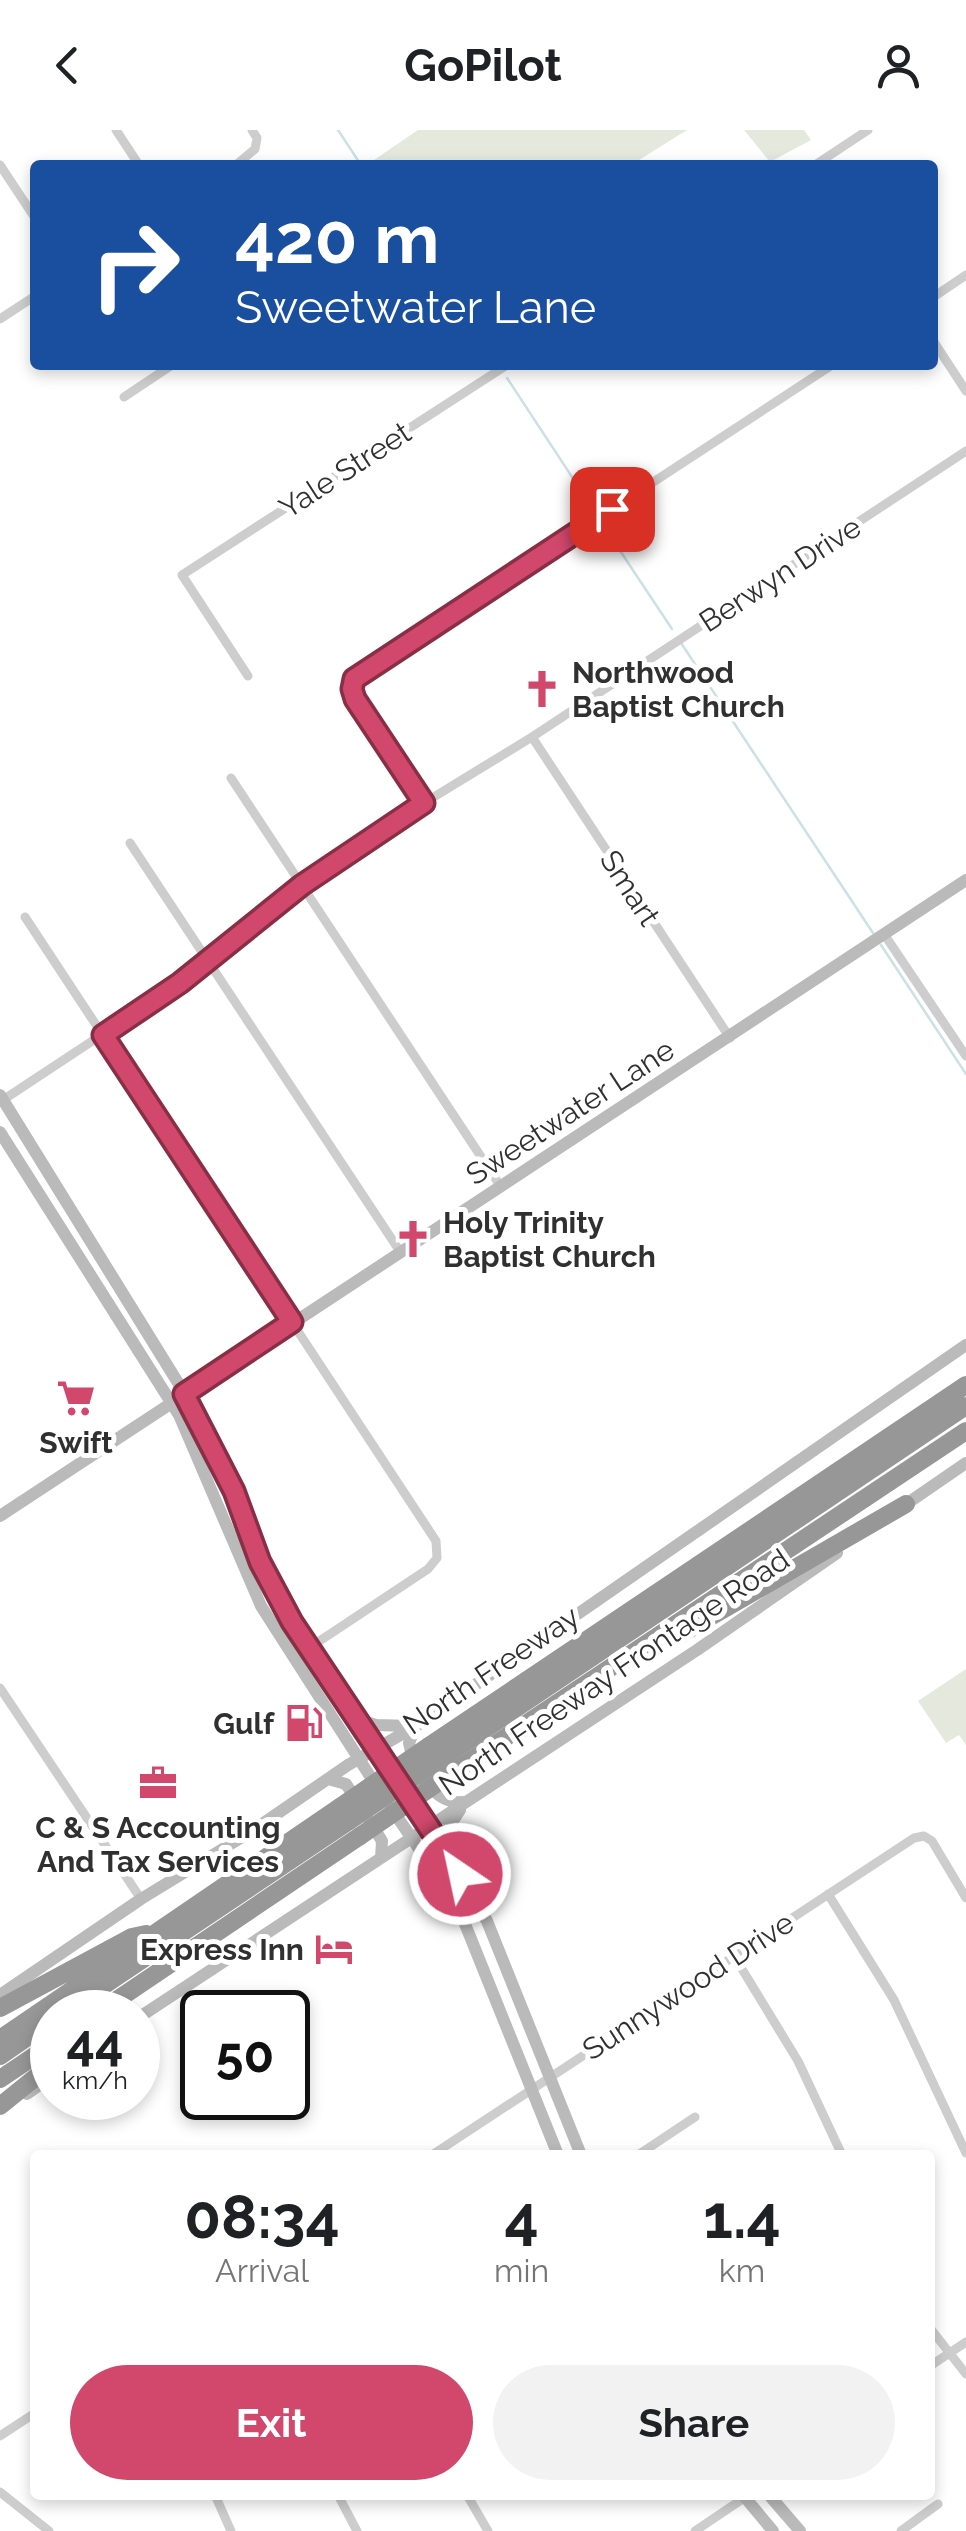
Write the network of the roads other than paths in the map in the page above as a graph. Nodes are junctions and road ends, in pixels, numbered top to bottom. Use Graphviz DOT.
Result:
graph roads {
  1 [pos="116,130"];
  2 [pos="252,130"];
  3 [pos="868,130"];
  4 [pos="136,160"];
  5 [pos="241,160"];
  6 [pos="824,160"];
  7 [pos="0,165"];
  8 [pos="30,210"];
  9 [pos="966,275"];
  10 [pos="938,294"];
  11 [pos="30,299"];
  12 [pos="0,320"];
  13 [pos="938,348"];
  14 [pos="165,370"];
  15 [pos="499,370"];
  16 [pos="824,370"];
  17 [pos="966,391"];
  18 [pos="124,398"];
  19 [pos="966,451"];
  20 [pos="248,676"];
  21 [pos="532,737"];
  22 [pos="231,778"];
  23 [pos="424,803"];
  24 [pos="130,842"];
  25 [pos="966,880"];
  26 [pos="302,885"];
  27 [pos="25,917"];
  28 [pos="884,934"];
  29 [pos="209,962"];
  30 [pos="103,1035"];
  31 [pos="730,1038"];
  32 [pos="966,1056"];
  33 [pos="1,1099"];
  34 [pos="0,1132"];
  35 [pos="501,1187"];
  36 [pos="401,1253"];
  37 [pos="292,1322"];
  38 [pos="966,1346"];
  39 [pos="966,1385"];
  40 [pos="184,1394"];
  41 [pos="172,1402"];
  42 [pos="966,1406"];
  43 [pos="966,1431"];
  44 [pos="966,1463"];
  45 [pos="906,1504"];
  46 [pos="0,1516"];
  47 [pos="308,1648"];
  48 [pos="594,1676"];
  49 [pos="0,1688"];
  50 [pos="355,1716"];
  51 [pos="336,1722"];
  52 [pos="416,1726"];
  53 [pos="378,1749"];
  54 [pos="359,1759"];
  55 [pos="439,1760"];
  56 [pos="328,1779"];
  57 [pos="468,1801"];
  58 [pos="350,1822"];
  59 [pos="429,1827"];
  60 [pos="411,1839"];
  61 [pos="382,1858"];
  62 [pos="460,1874"];
  63 [pos="828,1894"];
  64 [pos="966,1898"];
  65 [pos="141,1899"];
  66 [pos="165,1928"];
  67 [pos="216,1934"];
  68 [pos="497,1944"];
  69 [pos="477,1954"];
  70 [pos="734,1956"];
  71 [pos="97,1990"];
  72 [pos="132,1990"];
  73 [pos="145,1990"];
  74 [pos="0,1995"];
  75 [pos="160,2004"];
  76 [pos="0,2008"];
  77 [pos="30,2035"];
  78 [pos="0,2039"];
  79 [pos="0,2056"];
  80 [pos="30,2059"];
  81 [pos="550,2078"];
  82 [pos="0,2079"];
  83 [pos="30,2083"];
  84 [pos="30,2090"];
  85 [pos="532,2090"];
  86 [pos="0,2109"];
  87 [pos="696,2117"];
  88 [pos="440,2150"];
  89 [pos="556,2150"];
  90 [pos="579,2150"];
  91 [pos="646,2150"];
  92 [pos="840,2150"];
  93 [pos="966,2153"];
  94 [pos="935,2335"];
  95 [pos="966,2342"];
  96 [pos="949,2354"];
  97 [pos="935,2363"];
  98 [pos="966,2374"];
  99 [pos="30,2416"];
  100 [pos="0,2436"];
  101 [pos="0,2492"];
  102 [pos="216,2500"];
  103 [pos="341,2500"];
  104 [pos="469,2500"];
  105 [pos="739,2500"];
  106 [pos="748,2500"];
  107 [pos="773,2500"];
  108 [pos="938,2504"];
  109 [pos="49,2531"];
  110 [pos="231,2531"];
  111 [pos="357,2531"];
  112 [pos="488,2531"];
  113 [pos="696,2531"];
  114 [pos="773,2531"];
  115 [pos="800,2531"];
  116 [pos="901,2531"];
  1 -- 4 [label="street"];
  2 -- 5 [label="street"];
  3 -- 6 [label="street"];
  7 -- 8 [label="street"];
  9 -- 10 [label="street"];
  11 -- 12 [label="street"];
  13 -- 17 [label="street"];
  14 -- 18 [label="street"];
  15 -- 20 [label="street, Yale Street"];
  16 -- 23 [label="street"];
  19 -- 21 [label="street, Berwyn Drive"];
  21 -- 23 [label="street, Berwyn Drive"];
  21 -- 31 [label="street, Smart"];
  22 -- 26 [label="street"];
  23 -- 26 [label="street, Berwyn Drive"];
  24 -- 29 [label="street"];
  25 -- 28 [label="main road, Sweetwater Lane"];
  26 -- 29 [label="street, Berwyn Drive"];
  26 -- 35 [label="street"];
  27 -- 30 [label="street"];
  28 -- 31 [label="main road, Sweetwater Lane"];
  28 -- 32 [label="street"];
  29 -- 30 [label="street, Berwyn Drive"];
  29 -- 36 [label="street"];
  30 -- 33 [label="street, Berwyn Drive"];
  30 -- 37 [label="street"];
  31 -- 35 [label="main road, Sweetwater Lane"];
  33 -- 40 [label="main road"];
  34 -- 41 [label="main road"];
  35 -- 36 [label="main road, Sweetwater Lane"];
  36 -- 37 [label="main road, Sweetwater Lane"];
  37 -- 40 [label="main road, Sweetwater Lane"];
  37 -- 47 [label="street"];
  38 -- 52 [label="main road"];
  39 -- 55 [label="highway, North Freeway"];
  40 -- 41 [label="main road, Sweetwater Lane"];
  40 -- 47 [label="main road"];
  41 -- 46 [label="main road, Sweetwater Lane"];
  41 -- 51 [label="main road"];
  42 -- 55 [label="highway, North Freeway"];
  43 -- 48 [label="highway, North Freeway"];
  44 -- 45 [label="main road, North Freeway Frontage Road"];
  45 -- 48 [label="highway"];
  45 -- 57 [label="main road, North Freeway Frontage Road"];
  47 -- 50 [label="main road"];
  48 -- 55 [label="highway, North Freeway"];
  49 -- 65 [label="street"];
  50 -- 51 [label="main road"];
  50 -- 52 [label="main road"];
  50 -- 53 [label="main road"];
  51 -- 54 [label="main road"];
  52 -- 53 [label="main road"];
  52 -- 57 [label="main road"];
  53 -- 54 [label="main road"];
  53 -- 59 [label="main road"];
  54 -- 56 [label="main road"];
  54 -- 60 [label="main road"];
  55 -- 58 [label="highway, North Freeway, bridge"];
  56 -- 61 [label="main road"];
  56 -- 65 [label="main road"];
  57 -- 59 [label="main road, North Freeway Frontage Road"];
  57 -- 62 [label="main road"];
  58 -- 66 [label="highway, North Freeway"];
  58 -- 67 [label="highway, North Freeway"];
  58 -- 71 [label="highway, North Freeway"];
  59 -- 60 [label="main road, North Freeway Frontage Road"];
  59 -- 62 [label="main road"];
  60 -- 61 [label="main road, North Freeway Frontage Road"];
  60 -- 69 [label="main road"];
  61 -- 75 [label="main road, North Freeway Frontage Road"];
  62 -- 68 [label="main road"];
  63 -- 64 [label="street, Sunnywood Drive"];
  63 -- 70 [label="street, Sunnywood Drive"];
  63 -- 93 [label="street"];
  65 -- 74 [label="main road"];
  66 -- 76 [label="highway"];
  66 -- 78 [label="highway, North Freeway"];
  67 -- 72 [label="highway, North Freeway"];
  67 -- 73 [label="highway"];
  68 -- 69 [label="main road"];
  68 -- 81 [label="main road"];
  69 -- 85 [label="main road"];
  70 -- 81 [label="street, Sunnywood Drive"];
  70 -- 92 [label="street"];
  77 -- 79 [label="highway"];
  80 -- 82 [label="highway"];
  81 -- 85 [label="street, Sunnywood Drive"];
  81 -- 90 [label="main road"];
  83 -- 86 [label="highway"];
  84 -- 86 [label="main road"];
  85 -- 88 [label="street, Sunnywood Drive"];
  85 -- 89 [label="main road"];
  87 -- 91 [label="street"];
  94 -- 96 [label="street"];
  95 -- 96 [label="street"];
  96 -- 97 [label="street"];
  96 -- 98 [label="street"];
  99 -- 100 [label="street"];
  101 -- 109 [label="street"];
  102 -- 110 [label="street"];
  103 -- 111 [label="street"];
  104 -- 112 [label="street"];
  105 -- 113 [label="street"];
  106 -- 114 [label="main road"];
  107 -- 115 [label="main road"];
  108 -- 116 [label="street"];
}
